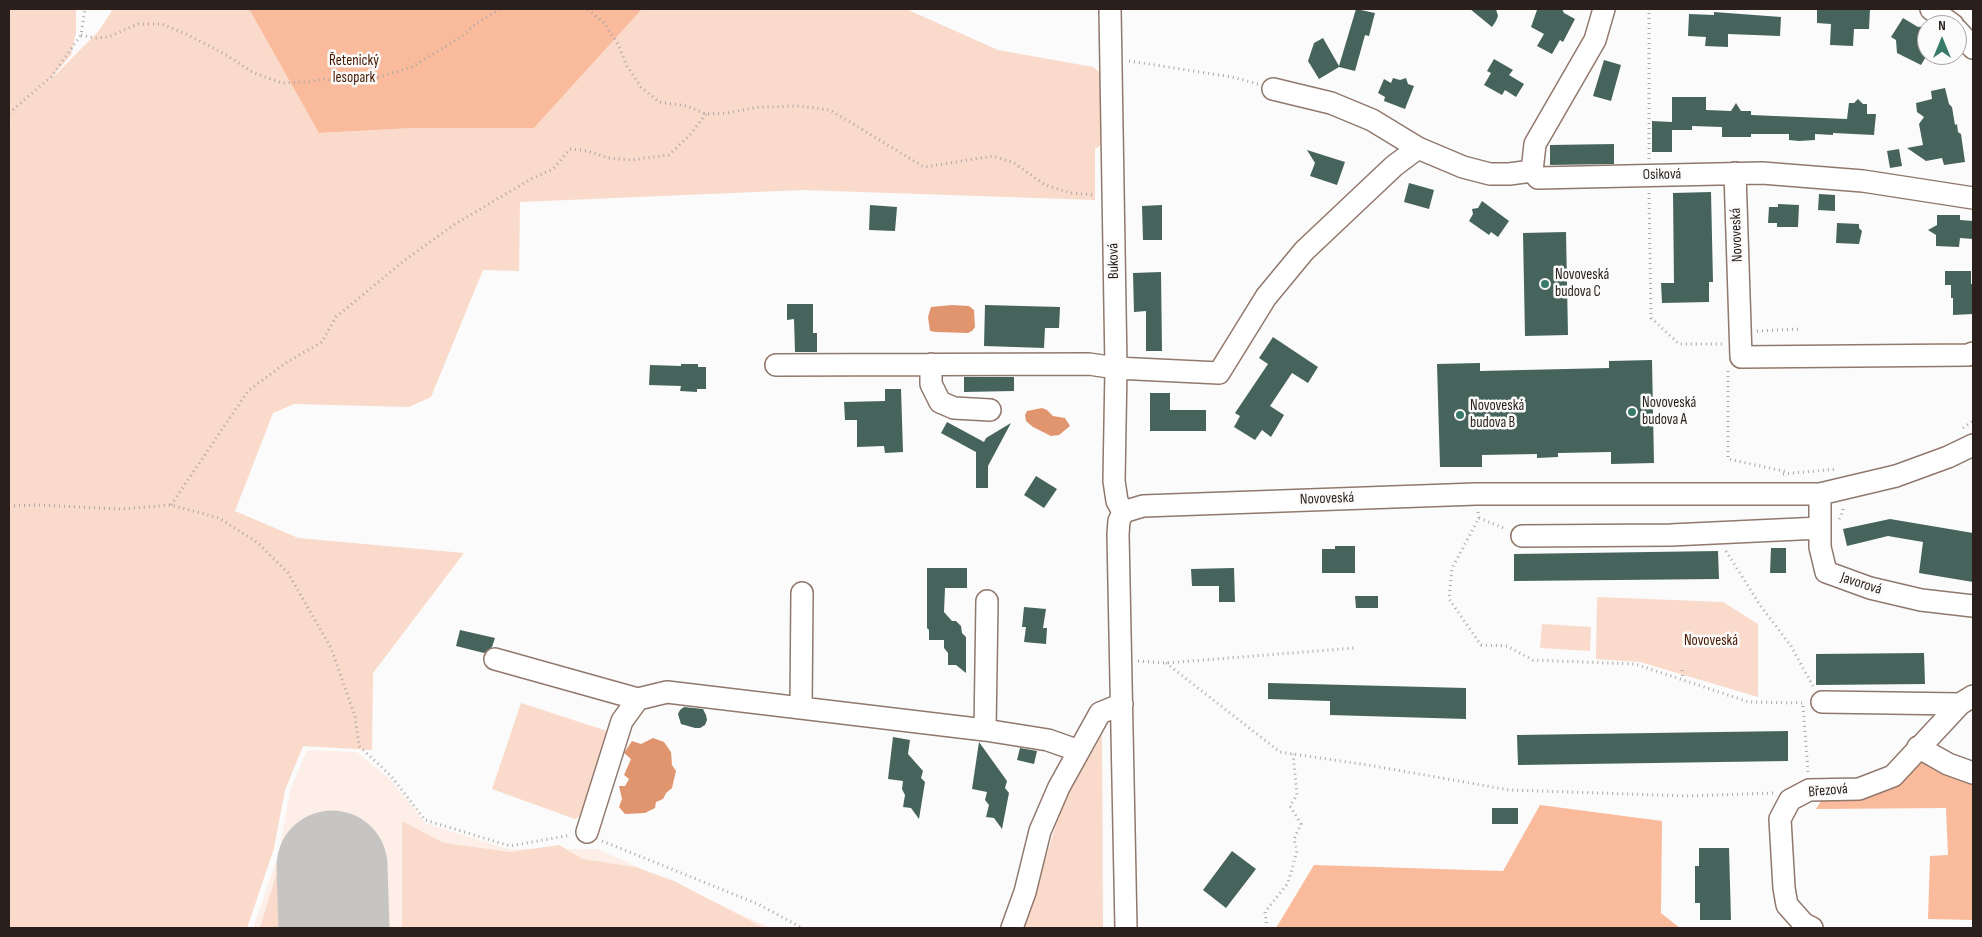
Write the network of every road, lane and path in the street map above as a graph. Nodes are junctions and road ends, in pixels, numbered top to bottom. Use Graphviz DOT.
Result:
graph roads {
  1 [pos="86,9"];
  2 [pos="500,9"];
  3 [pos="588,9"];
  4 [pos="1110,9"];
  5 [pos="1604,9"];
  6 [pos="1649,9"];
  7 [pos="81,35"];
  8 [pos="1111,58"];
  9 [pos="1273,89"];
  10 [pos="9,113"];
  11 [pos="706,114"];
  12 [pos="1418,148"];
  13 [pos="1532,171"];
  14 [pos="1735,173"];
  15 [pos="1648,175"];
  16 [pos="1113,195"];
  17 [pos="1973,198"];
  18 [pos="1801,329"];
  19 [pos="1768,330"];
  20 [pos="1973,353"];
  21 [pos="1733,355"];
  22 [pos="931,364"];
  23 [pos="776,365"];
  24 [pos="1116,368"];
  25 [pos="990,410"];
  26 [pos="1973,421"];
  27 [pos="1956,432"];
  28 [pos="1973,444"];
  29 [pos="1791,473"];
  30 [pos="1830,493"];
  31 [pos="171,505"];
  32 [pos="9,506"];
  33 [pos="1124,512"];
  34 [pos="1828,526"];
  35 [pos="1714,533"];
  36 [pos="1522,536"];
  37 [pos="802,593"];
  38 [pos="987,601"];
  39 [pos="1973,606"];
  40 [pos="1354,648"];
  41 [pos="495,659"];
  42 [pos="1121,661"];
  43 [pos="1166,663"];
  44 [pos="1682,670"];
  45 [pos="1684,680"];
  46 [pos="638,699"];
  47 [pos="1966,700"];
  48 [pos="1812,703"];
  49 [pos="1122,704"];
  50 [pos="801,708"];
  51 [pos="985,730"];
  52 [pos="1918,747"];
  53 [pos="1079,751"];
  54 [pos="1293,754"];
  55 [pos="1973,773"];
  56 [pos="1810,790"];
  57 [pos="1776,792"];
  58 [pos="587,832"];
  59 [pos="802,928"];
  60 [pos="1012,928"];
  61 [pos="1126,928"];
  62 [pos="1267,928"];
  63 [pos="1812,928"];
  1 -- 7 [label="path"];
  2 -- 7 [label="path"];
  3 -- 11 [label="path"];
  4 -- 8 [label="street, Buková"];
  5 -- 13 [label="street"];
  6 -- 15 [label="path"];
  7 -- 10 [label="path"];
  8 -- 9 [label="path"];
  8 -- 16 [label="street, Buková"];
  9 -- 12 [label="street"];
  11 -- 16 [label="path"];
  11 -- 31 [label="path"];
  12 -- 13 [label="street"];
  12 -- 24 [label="street"];
  13 -- 15 [label="street, Osiková"];
  14 -- 15 [label="street, Osiková"];
  14 -- 17 [label="street, Osiková"];
  14 -- 21 [label="street, Novoveská"];
  15 -- 21 [label="path"];
  16 -- 24 [label="street, Buková"];
  18 -- 19 [label="path"];
  20 -- 21 [label="street"];
  21 -- 29 [label="path"];
  22 -- 23 [label="street"];
  22 -- 24 [label="street"];
  22 -- 25 [label="street"];
  24 -- 33 [label="street, Buková"];
  26 -- 27 [label="path"];
  28 -- 30 [label="street, Novoveská"];
  30 -- 33 [label="street, Novoveská"];
  30 -- 34 [label="street, Javorová"];
  30 -- 34 [label="path"];
  31 -- 32 [label="path"];
  31 -- 58 [label="path"];
  33 -- 42 [label="street"];
  34 -- 35 [label="street"];
  34 -- 39 [label="street, Javorová"];
  35 -- 36 [label="street"];
  35 -- 48 [label="path"];
  36 -- 45 [label="path"];
  37 -- 50 [label="street"];
  38 -- 51 [label="street"];
  40 -- 43 [label="path"];
  41 -- 46 [label="street"];
  42 -- 43 [label="path"];
  42 -- 49 [label="street"];
  43 -- 54 [label="path"];
  44 -- 45 [label="path"];
  45 -- 48 [label="path"];
  46 -- 50 [label="street"];
  46 -- 58 [label="street"];
  47 -- 48 [label="street"];
  47 -- 52 [label="street, Březová"];
  48 -- 56 [label="path"];
  49 -- 53 [label="street"];
  49 -- 61 [label="street"];
  50 -- 51 [label="street"];
  51 -- 53 [label="street"];
  52 -- 55 [label="street"];
  52 -- 56 [label="street, Březová"];
  53 -- 60 [label="street"];
  54 -- 57 [label="path"];
  54 -- 62 [label="path"];
  56 -- 63 [label="street, Březová"];
  58 -- 59 [label="path"];
}
